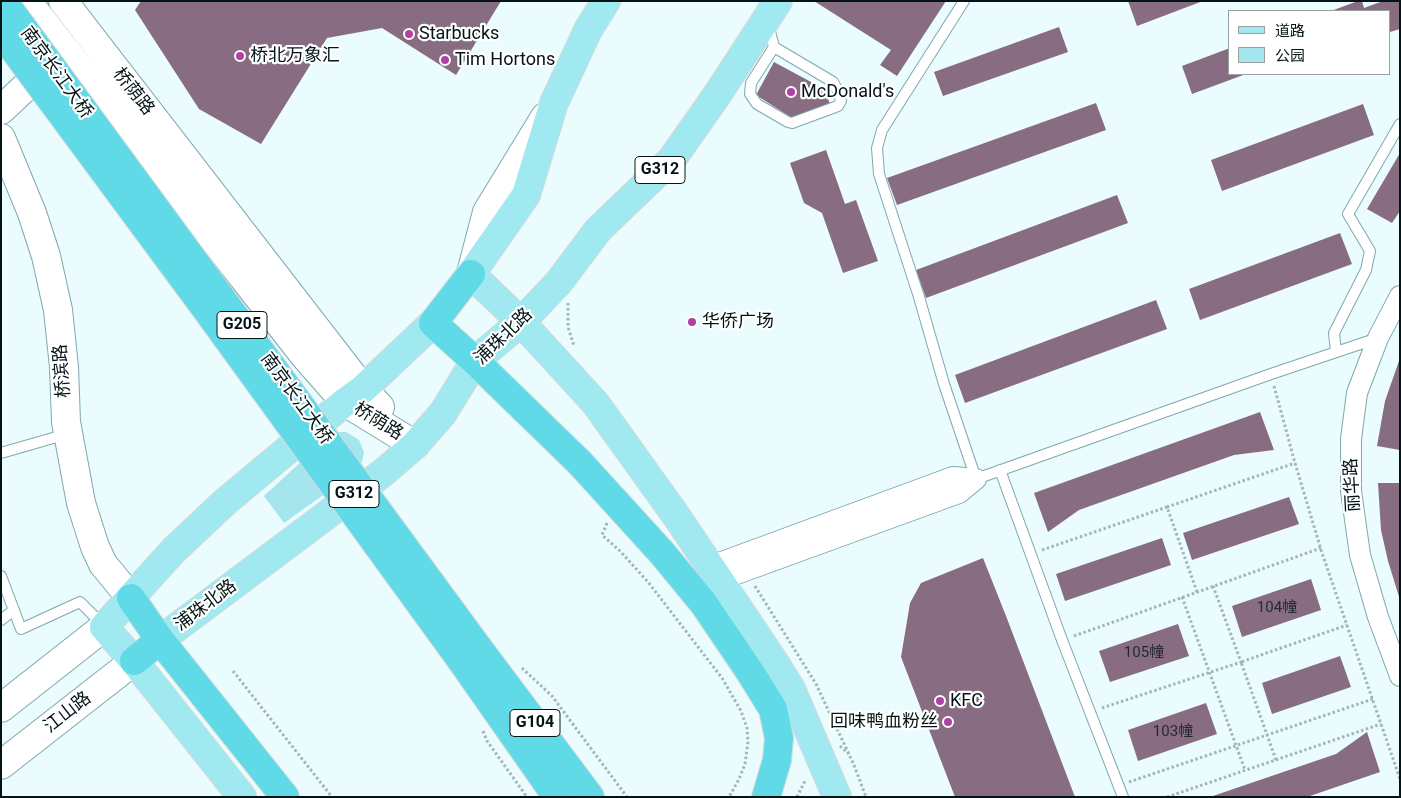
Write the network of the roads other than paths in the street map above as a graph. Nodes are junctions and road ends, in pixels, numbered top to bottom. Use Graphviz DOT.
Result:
graph roads {
  1 [pos="3,1"];
  2 [pos="28,1"];
  3 [pos="606,1"];
  4 [pos="964,1"];
  5 [pos="65,2"];
  6 [pos="773,10"];
  7 [pos="1,32"];
  8 [pos="774,47"];
  9 [pos="65,50"];
  10 [pos="1,110"];
  11 [pos="1400,124"];
  12 [pos="1,138"];
  13 [pos="471,274"];
  14 [pos="1400,296"];
  15 [pos="521,322"];
  16 [pos="433,323"];
  17 [pos="1378,338"];
  18 [pos="1336,352"];
  19 [pos="476,361"];
  20 [pos="354,396"];
  21 [pos="68,434"];
  22 [pos="415,445"];
  23 [pos="1,453"];
  24 [pos="1000,470"];
  25 [pos="976,479"];
  26 [pos="715,573"];
  27 [pos="1,576"];
  28 [pos="131,598"];
  29 [pos="14,610"];
  30 [pos="1,620"];
  31 [pos="104,627"];
  32 [pos="160,640"];
  33 [pos="470,654"];
  34 [pos="134,661"];
  35 [pos="1400,676"];
  36 [pos="1,708"];
  37 [pos="1,765"];
  38 [pos="242,797"];
  39 [pos="285,797"];
  40 [pos="557,797"];
  41 [pos="590,797"];
  42 [pos="766,797"];
  43 [pos="837,797"];
  44 [pos="1123,797"];
  1 -- 33 [label="highway, 南京长江大桥 / G205, bridge"];
  2 -- 9 [label="street, 桥荫路"];
  3 -- 13 [label="main road"];
  4 -- 25 [label="lane"];
  5 -- 20 [label="street, 桥荫路"];
  6 -- 8 [label="lane"];
  6 -- 15 [label="main road, 浦珠北路 / G312"];
  7 -- 33 [label="highway, 南京长江大桥 / G104, bridge"];
  8 -- 8 [label="lane"];
  9 -- 10 [label="street"];
  9 -- 20 [label="street, 桥荫路"];
  11 -- 18 [label="lane"];
  12 -- 21 [label="street, 桥滨路"];
  13 -- 15 [label="main road"];
  13 -- 16 [label="highway"];
  14 -- 17 [label="street, 丽华路"];
  15 -- 19 [label="main road, 浦珠北路 / G312"];
  15 -- 26 [label="main road"];
  16 -- 19 [label="highway"];
  16 -- 20 [label="main road"];
  17 -- 18 [label="lane"];
  17 -- 35 [label="street, 丽华路"];
  18 -- 24 [label="lane"];
  19 -- 22 [label="main road, 浦珠北路 / G312"];
  19 -- 42 [label="highway"];
  20 -- 22 [label="street, 桥荫路"];
  20 -- 28 [label="main road"];
  21 -- 23 [label="lane"];
  21 -- 28 [label="street, 桥滨路"];
  22 -- 32 [label="main road, 浦珠北路 / G312"];
  24 -- 25 [label="lane"];
  24 -- 44 [label="lane"];
  25 -- 26 [label="street"];
  26 -- 43 [label="main road"];
  27 -- 29 [label="lane"];
  28 -- 31 [label="main road"];
  28 -- 32 [label="highway"];
  29 -- 30 [label="lane"];
  29 -- 31 [label="lane"];
  31 -- 34 [label="main road"];
  31 -- 36 [label="street"];
  32 -- 34 [label="highway, 浦珠北路 / G312"];
  32 -- 39 [label="highway"];
  33 -- 40 [label="highway, 南京长江大桥 / G104"];
  33 -- 41 [label="highway, 南京长江大桥 / G104"];
  34 -- 37 [label="street, 江山路"];
  34 -- 38 [label="main road"];
}
